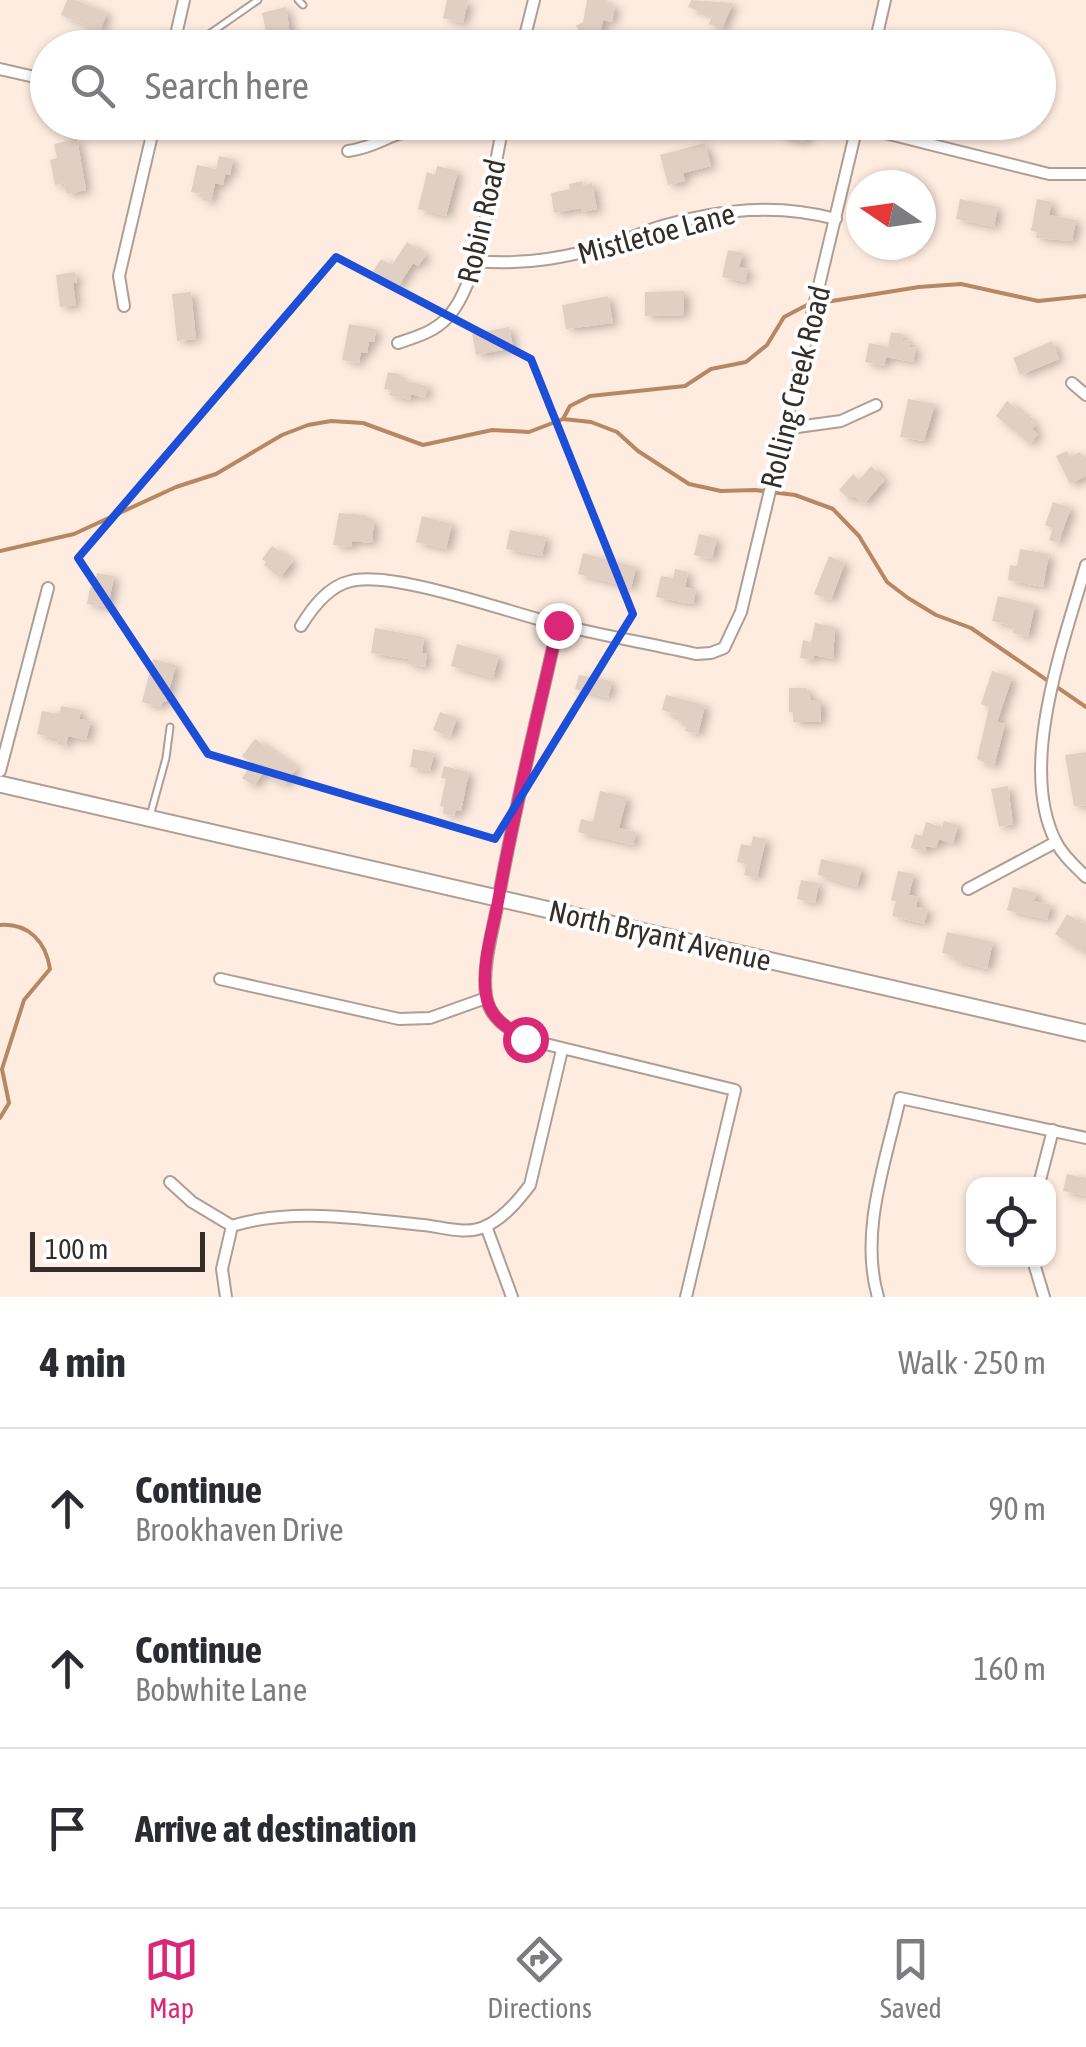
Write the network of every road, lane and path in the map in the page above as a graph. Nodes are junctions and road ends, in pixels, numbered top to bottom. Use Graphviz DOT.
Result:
graph roads {
  1 [pos="184,0"];
  2 [pos="258,0"];
  3 [pos="534,0"];
  4 [pos="886,0"];
  5 [pos="177,30"];
  6 [pos="215,30"];
  7 [pos="526,30"];
  8 [pos="878,30"];
  9 [pos="0,69"];
  10 [pos="30,76"];
  11 [pos="151,140"];
  12 [pos="388,140"];
  13 [pos="500,140"];
  14 [pos="853,140"];
  15 [pos="918,140"];
  16 [pos="348,151"];
  17 [pos="1086,174"];
  18 [pos="836,219"];
  19 [pos="475,260"];
  20 [pos="124,306"];
  21 [pos="398,343"];
  22 [pos="1072,383"];
  23 [pos="1086,395"];
  24 [pos="876,404"];
  25 [pos="783,428"];
  26 [pos="1085,571"];
  27 [pos="48,588"];
  28 [pos="558,625"];
  29 [pos="301,626"];
  30 [pos="170,727"];
  31 [pos="0,771"];
  32 [pos="0,784"];
  33 [pos="149,818"];
  34 [pos="1056,842"];
  35 [pos="1086,877"];
  36 [pos="968,888"];
  37 [pos="499,898"];
  38 [pos="220,979"];
  39 [pos="486,998"];
  40 [pos="1086,1033"];
  41 [pos="562,1050"];
  42 [pos="1053,1130"];
  43 [pos="1086,1138"];
  44 [pos="1041,1177"];
  45 [pos="170,1182"];
  46 [pos="232,1226"];
  47 [pos="486,1226"];
  48 [pos="1035,1267"];
  49 [pos="226,1297"];
  50 [pos="512,1297"];
  51 [pos="686,1297"];
  52 [pos="878,1297"];
  53 [pos="1044,1297"];
  1 -- 5 [label="street"];
  2 -- 6 [label="lane"];
  3 -- 7 [label="street"];
  4 -- 8 [label="street"];
  9 -- 10 [label="street"];
  11 -- 20 [label="street"];
  12 -- 16 [label="street"];
  13 -- 19 [label="street, Robin Road"];
  14 -- 18 [label="street, Rolling Creek Road"];
  15 -- 17 [label="street"];
  18 -- 19 [label="street, Mistletoe Lane"];
  18 -- 25 [label="street, Rolling Creek Road"];
  19 -- 21 [label="street, Robin Road"];
  22 -- 23 [label="street"];
  24 -- 25 [label="street"];
  25 -- 28 [label="street, Rolling Creek Road"];
  26 -- 34 [label="street"];
  27 -- 31 [label="street"];
  28 -- 29 [label="street"];
  28 -- 37 [label="street"];
  30 -- 33 [label="lane"];
  32 -- 33 [label="street, North Bryant Avenue"];
  33 -- 37 [label="street, North Bryant Avenue"];
  34 -- 35 [label="street"];
  34 -- 36 [label="street"];
  37 -- 39 [label="street"];
  37 -- 40 [label="street, North Bryant Avenue"];
  38 -- 39 [label="street"];
  39 -- 41 [label="street"];
  41 -- 47 [label="street"];
  41 -- 51 [label="street"];
  42 -- 43 [label="street"];
  42 -- 44 [label="street"];
  42 -- 52 [label="street"];
  45 -- 46 [label="street"];
  46 -- 47 [label="street"];
  46 -- 49 [label="street"];
  47 -- 50 [label="street"];
  48 -- 53 [label="street"];
}
